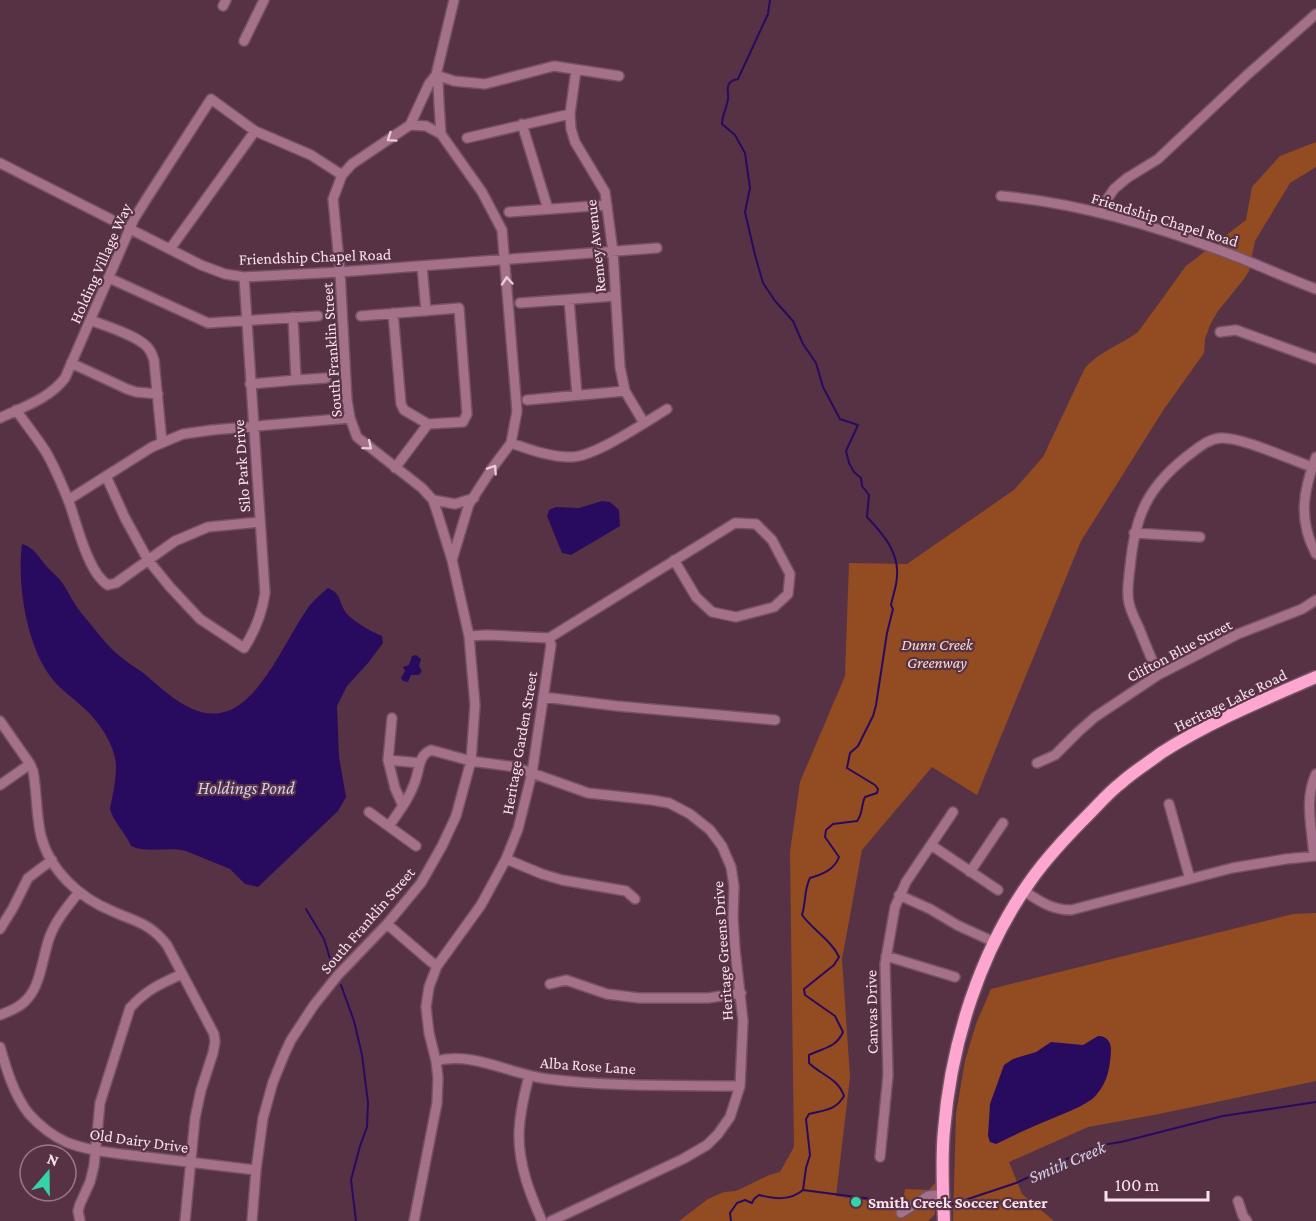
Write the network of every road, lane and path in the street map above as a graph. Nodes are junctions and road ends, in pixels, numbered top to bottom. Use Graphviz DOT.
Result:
graph roads {
  1 [pos="264,0"];
  2 [pos="454,0"];
  3 [pos="1316,14"];
  4 [pos="244,41"];
  5 [pos="576,70"];
  6 [pos="436,75"];
  7 [pos="619,76"];
  8 [pos="570,114"];
  9 [pos="522,124"];
  10 [pos="410,125"];
  11 [pos="255,131"];
  12 [pos="441,134"];
  13 [pos="467,138"];
  14 [pos="0,163"];
  15 [pos="342,176"];
  16 [pos="1001,196"];
  17 [pos="607,205"];
  18 [pos="548,209"];
  19 [pos="509,212"];
  20 [pos="1101,213"];
  21 [pos="130,229"];
  22 [pos="657,248"];
  23 [pos="170,249"];
  24 [pos="613,252"];
  25 [pos="505,260"];
  26 [pos="422,266"];
  27 [pos="340,272"];
  28 [pos="244,277"];
  29 [pos="109,278"];
  30 [pos="1316,289"];
  31 [pos="615,296"];
  32 [pos="568,300"];
  33 [pos="520,303"];
  34 [pos="426,310"];
  35 [pos="393,313"];
  36 [pos="318,316"];
  37 [pos="361,316"];
  38 [pos="293,317"];
  39 [pos="90,320"];
  40 [pos="246,320"];
  41 [pos="1220,332"];
  42 [pos="1316,359"];
  43 [pos="71,363"];
  44 [pos="326,378"];
  45 [pos="296,380"];
  46 [pos="250,384"];
  47 [pos="625,391"];
  48 [pos="158,394"];
  49 [pos="577,395"];
  50 [pos="526,400"];
  51 [pos="667,409"];
  52 [pos="16,410"];
  53 [pos="0,418"];
  54 [pos="350,418"];
  55 [pos="644,423"];
  56 [pos="428,424"];
  57 [pos="253,427"];
  58 [pos="162,443"];
  59 [pos="511,443"];
  60 [pos="1316,457"];
  61 [pos="1312,467"];
  62 [pos="395,468"];
  63 [pos="106,476"];
  64 [pos="474,498"];
  65 [pos="68,500"];
  66 [pos="433,500"];
  67 [pos="260,522"];
  68 [pos="1134,533"];
  69 [pos="1200,537"];
  70 [pos="1316,554"];
  71 [pos="148,560"];
  72 [pos="452,560"];
  73 [pos="674,560"];
  74 [pos="1316,600"];
  75 [pos="469,636"];
  76 [pos="549,638"];
  77 [pos="1158,675"];
  78 [pos="1316,677"];
  79 [pos="543,697"];
  80 [pos="392,718"];
  81 [pos="775,720"];
  82 [pos="0,721"];
  83 [pos="388,759"];
  84 [pos="471,760"];
  85 [pos="420,763"];
  86 [pos="1038,763"];
  87 [pos="30,764"];
  88 [pos="532,773"];
  89 [pos="1316,774"];
  90 [pos="0,785"];
  91 [pos="1169,804"];
  92 [pos="403,806"];
  93 [pos="369,812"];
  94 [pos="953,812"];
  95 [pos="1003,823"];
  96 [pos="388,826"];
  97 [pos="931,845"];
  98 [pos="416,846"];
  99 [pos="1315,856"];
  100 [pos="506,859"];
  101 [pos="52,860"];
  102 [pos="970,872"];
  103 [pos="1190,879"];
  104 [pos="998,890"];
  105 [pos="1024,891"];
  106 [pos="79,892"];
  107 [pos="900,895"];
  108 [pos="635,899"];
  109 [pos="387,924"];
  110 [pos="0,929"];
  111 [pos="994,942"];
  112 [pos="886,956"];
  113 [pos="437,966"];
  114 [pos="182,974"];
  115 [pos="955,977"];
  116 [pos="550,984"];
  117 [pos="741,993"];
  118 [pos="0,1015"];
  119 [pos="0,1047"];
  120 [pos="436,1061"];
  121 [pos="529,1076"];
  122 [pos="741,1086"];
  123 [pos="95,1150"];
  124 [pos="880,1157"];
  125 [pos="190,1162"];
  126 [pos="256,1170"];
  127 [pos="944,1194"];
  128 [pos="1238,1201"];
  129 [pos="901,1213"];
  130 [pos="80,1221"];
  131 [pos="185,1221"];
  132 [pos="252,1221"];
  133 [pos="414,1221"];
  134 [pos="542,1221"];
  135 [pos="551,1221"];
  136 [pos="944,1221"];
  137 [pos="1247,1221"];
  1 -- 4 [label="street"];
  2 -- 6 [label="street"];
  3 -- 20 [label="street"];
  5 -- 6 [label="street"];
  5 -- 7 [label="street"];
  5 -- 8 [label="street, Remey Avenue"];
  6 -- 10 [label="street"];
  6 -- 12 [label="street"];
  8 -- 9 [label="street"];
  8 -- 17 [label="street, Remey Avenue"];
  9 -- 13 [label="street"];
  9 -- 18 [label="street"];
  10 -- 12 [label="street"];
  10 -- 15 [label="street, one-way"];
  11 -- 15 [label="street"];
  11 -- 21 [label="street, Holding Village Way"];
  11 -- 23 [label="street"];
  12 -- 25 [label="street"];
  14 -- 21 [label="street, Friendship Chapel Road"];
  15 -- 27 [label="street, South Franklin Street"];
  16 -- 20 [label="street, Friendship Chapel Road"];
  17 -- 18 [label="street"];
  17 -- 24 [label="street, Remey Avenue"];
  18 -- 19 [label="street"];
  20 -- 30 [label="street, Friendship Chapel Road"];
  21 -- 23 [label="street, Friendship Chapel Road"];
  21 -- 29 [label="street, Holding Village Way"];
  22 -- 24 [label="street, Friendship Chapel Road"];
  23 -- 28 [label="street, Friendship Chapel Road"];
  24 -- 25 [label="street, Friendship Chapel Road"];
  24 -- 31 [label="street, Remey Avenue"];
  25 -- 26 [label="street, Friendship Chapel Road"];
  59 -- 25 [label="street, one-way"];
  26 -- 27 [label="street, Friendship Chapel Road"];
  26 -- 34 [label="street"];
  27 -- 28 [label="street, Friendship Chapel Road"];
  27 -- 54 [label="street, South Franklin Street"];
  28 -- 40 [label="street, Silo Park Drive"];
  29 -- 39 [label="street, Holding Village Way"];
  29 -- 40 [label="street"];
  31 -- 32 [label="street"];
  31 -- 47 [label="street, Remey Avenue"];
  32 -- 33 [label="street"];
  32 -- 49 [label="street"];
  34 -- 35 [label="street"];
  34 -- 56 [label="street"];
  35 -- 37 [label="street"];
  35 -- 56 [label="street"];
  36 -- 38 [label="street"];
  38 -- 40 [label="street"];
  38 -- 45 [label="street"];
  39 -- 43 [label="street, Holding Village Way"];
  39 -- 48 [label="street"];
  40 -- 46 [label="street, Silo Park Drive"];
  41 -- 42 [label="street"];
  43 -- 48 [label="street"];
  43 -- 52 [label="street, Holding Village Way"];
  44 -- 45 [label="street"];
  45 -- 46 [label="street"];
  46 -- 57 [label="street, Silo Park Drive"];
  47 -- 49 [label="street"];
  47 -- 55 [label="street, Remey Avenue"];
  48 -- 58 [label="street"];
  49 -- 50 [label="street"];
  51 -- 55 [label="street"];
  52 -- 53 [label="street, Holding Village Way"];
  52 -- 65 [label="street"];
  54 -- 57 [label="street"];
  54 -- 62 [label="street, South Franklin Street, one-way"];
  55 -- 59 [label="street"];
  56 -- 62 [label="street"];
  57 -- 58 [label="street"];
  57 -- 67 [label="street, Silo Park Drive"];
  58 -- 63 [label="street"];
  64 -- 59 [label="street, one-way"];
  60 -- 61 [label="street"];
  61 -- 68 [label="street"];
  61 -- 70 [label="street"];
  62 -- 66 [label="street, South Franklin Street"];
  63 -- 65 [label="street"];
  63 -- 71 [label="street"];
  64 -- 66 [label="street"];
  64 -- 72 [label="street"];
  65 -- 71 [label="street"];
  66 -- 72 [label="street, South Franklin Street"];
  67 -- 71 [label="street"];
  67 -- 71 [label="street, Silo Park Drive"];
  68 -- 69 [label="street"];
  68 -- 77 [label="street"];
  72 -- 75 [label="street, South Franklin Street"];
  73 -- 73 [label="street"];
  73 -- 76 [label="street"];
  74 -- 77 [label="street, Clifton Blue Street"];
  75 -- 76 [label="street"];
  75 -- 84 [label="street, South Franklin Street"];
  76 -- 79 [label="street, Heritage Garden Street"];
  77 -- 86 [label="street, Clifton Blue Street"];
  78 -- 105 [label="main road, Heritage Lake Road"];
  79 -- 81 [label="street"];
  79 -- 88 [label="street, Heritage Garden Street"];
  80 -- 83 [label="street"];
  82 -- 87 [label="street"];
  83 -- 85 [label="street"];
  83 -- 92 [label="street"];
  84 -- 85 [label="street, Heritage Greens Drive"];
  84 -- 88 [label="street, Heritage Greens Drive"];
  84 -- 109 [label="street, South Franklin Street"];
  85 -- 92 [label="street"];
  87 -- 90 [label="street"];
  87 -- 101 [label="street"];
  88 -- 100 [label="street, Heritage Garden Street"];
  88 -- 117 [label="street, Heritage Greens Drive"];
  89 -- 99 [label="street"];
  91 -- 103 [label="street"];
  92 -- 96 [label="street"];
  93 -- 96 [label="street"];
  94 -- 97 [label="street, Canvas Drive"];
  95 -- 102 [label="street"];
  96 -- 98 [label="street"];
  97 -- 102 [label="street"];
  97 -- 107 [label="street, Canvas Drive"];
  99 -- 103 [label="street"];
  100 -- 108 [label="street"];
  100 -- 113 [label="street, Heritage Garden Street"];
  101 -- 106 [label="street"];
  101 -- 110 [label="street"];
  102 -- 104 [label="street"];
  103 -- 105 [label="street"];
  105 -- 111 [label="main road, Heritage Lake Road"];
  106 -- 114 [label="street"];
  106 -- 118 [label="street"];
  107 -- 111 [label="street"];
  107 -- 112 [label="street, Canvas Drive"];
  109 -- 113 [label="street"];
  109 -- 126 [label="street, South Franklin Street"];
  111 -- 127 [label="main road, Heritage Lake Road"];
  112 -- 115 [label="street"];
  112 -- 124 [label="street, Canvas Drive"];
  113 -- 120 [label="street, Heritage Garden Street"];
  114 -- 123 [label="street"];
  114 -- 125 [label="street"];
  116 -- 117 [label="street"];
  117 -- 122 [label="street, Heritage Greens Drive"];
  119 -- 123 [label="street, Old Dairy Drive"];
  120 -- 121 [label="street, Alba Rose Lane"];
  120 -- 133 [label="street, Heritage Garden Street"];
  121 -- 122 [label="street, Alba Rose Lane"];
  121 -- 134 [label="street"];
  122 -- 135 [label="street, Heritage Greens Drive"];
  123 -- 125 [label="street, Old Dairy Drive"];
  123 -- 130 [label="street"];
  125 -- 126 [label="street, Old Dairy Drive"];
  125 -- 131 [label="street"];
  126 -- 132 [label="street, South Franklin Street"];
  127 -- 129 [label="street"];
  127 -- 136 [label="main road, Heritage Lake Road"];
  128 -- 137 [label="street"];
}
